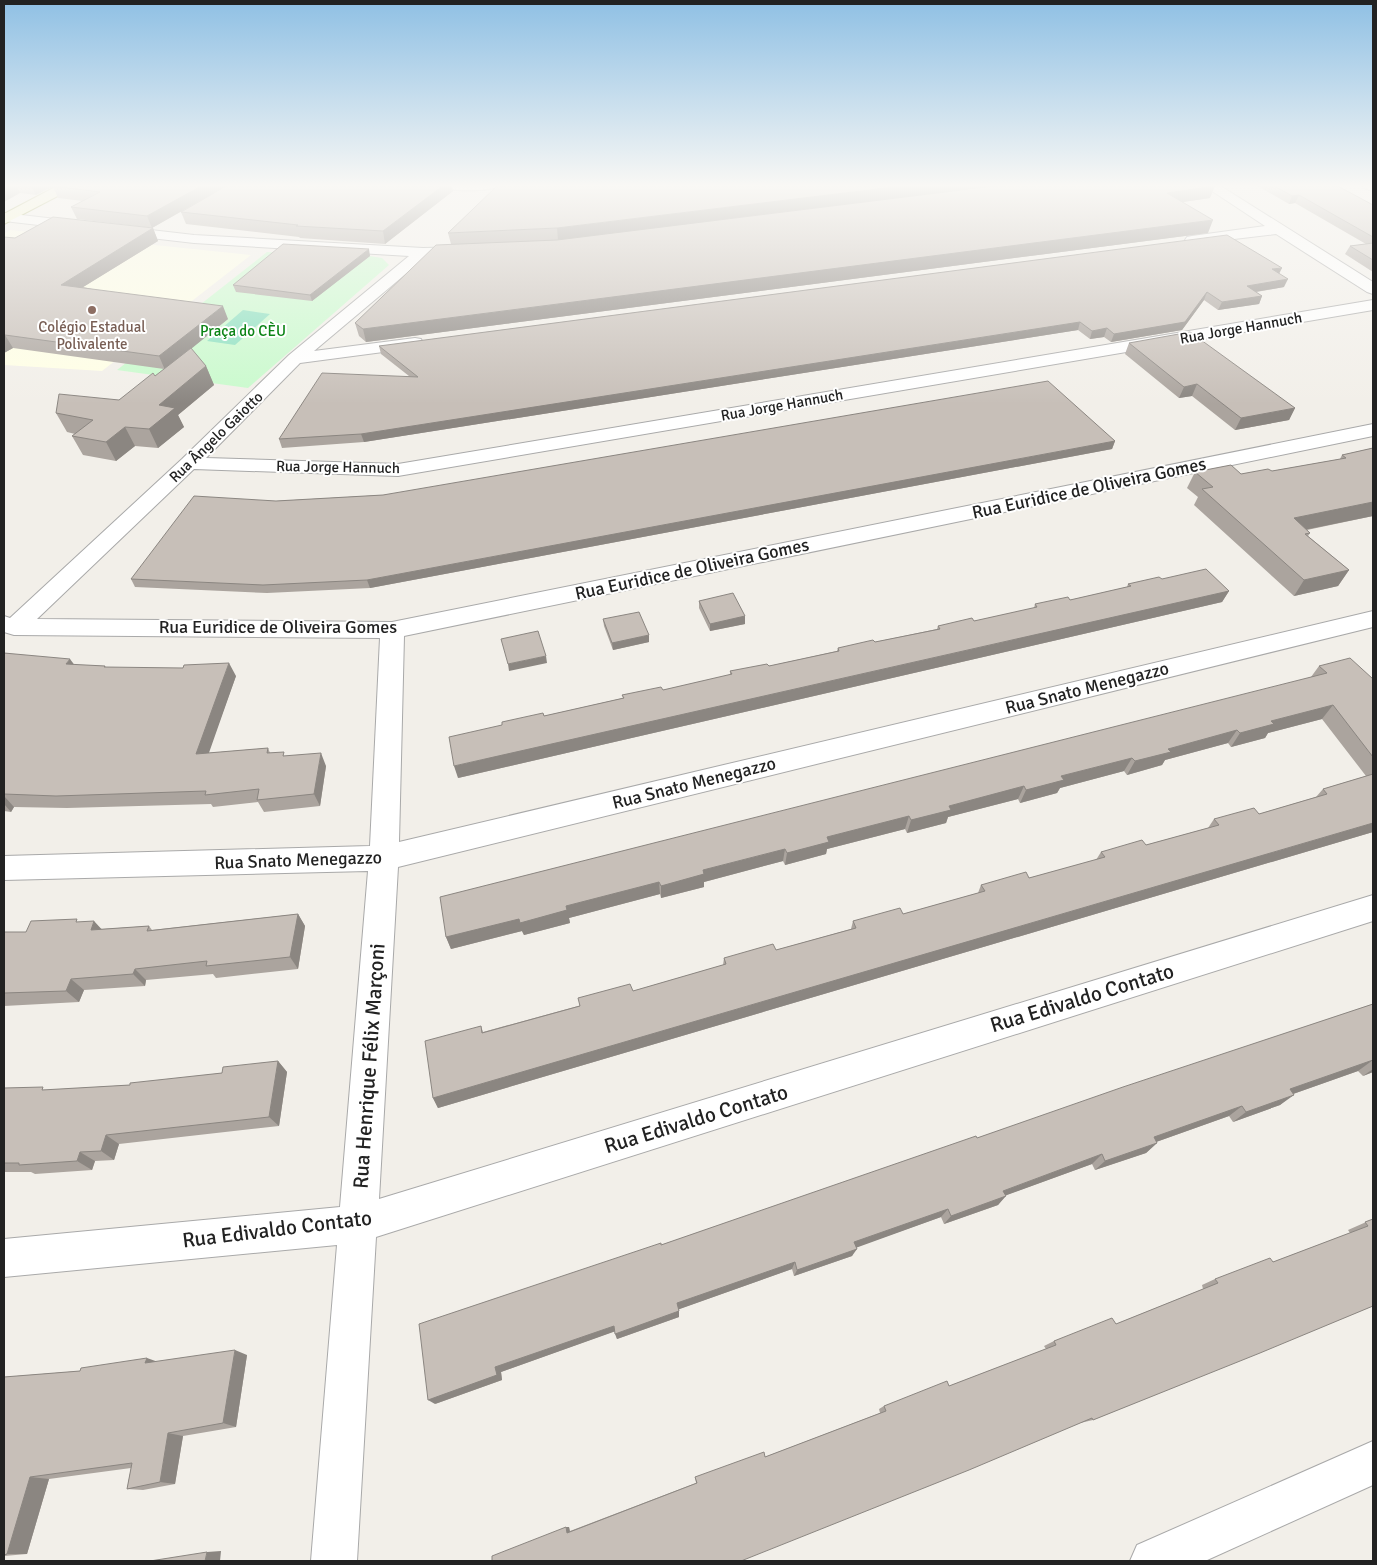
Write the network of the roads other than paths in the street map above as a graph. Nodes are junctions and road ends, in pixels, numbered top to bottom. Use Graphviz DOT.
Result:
graph roads {
  1 [pos="415,258"];
  2 [pos="1324,258"];
  3 [pos="1373,289"];
  4 [pos="1373,306"];
  5 [pos="433,341"];
  6 [pos="296,359"];
  7 [pos="1373,430"];
  8 [pos="189,464"];
  9 [pos="1373,619"];
  10 [pos="9,625"];
  11 [pos="392,630"];
  12 [pos="384,858"];
  13 [pos="4,868"];
  14 [pos="1373,908"];
  15 [pos="358,1224"];
  16 [pos="4,1258"];
  17 [pos="1373,1464"];
  18 [pos="334,1561"];
  19 [pos="1153,1561"];
  1 -- 6 [label="street, Rua Ângelo Gaiotto"];
  2 -- 3 [label="street"];
  4 -- 8 [label="street, Rua Jorge Hannuch"];
  5 -- 6 [label="street"];
  6 -- 8 [label="street, Rua Ângelo Gaiotto"];
  7 -- 11 [label="street, Rua Euridice de Oliveira Gomes"];
  8 -- 10 [label="street, Rua Ângelo Gaiotto"];
  9 -- 12 [label="street, Rua Snato Menegazzo"];
  10 -- 11 [label="street, Rua Euridice de Oliveira Gomes"];
  11 -- 12 [label="street, Rua Henrique Félix Marçoni"];
  12 -- 13 [label="street, Rua Snato Menegazzo"];
  12 -- 15 [label="street, Rua Henrique Félix Marçoni"];
  14 -- 15 [label="street, Rua Edivaldo Contato"];
  15 -- 16 [label="street, Rua Edivaldo Contato"];
  15 -- 18 [label="street, Rua Henrique Félix Marçoni"];
  17 -- 19 [label="street"];
}
